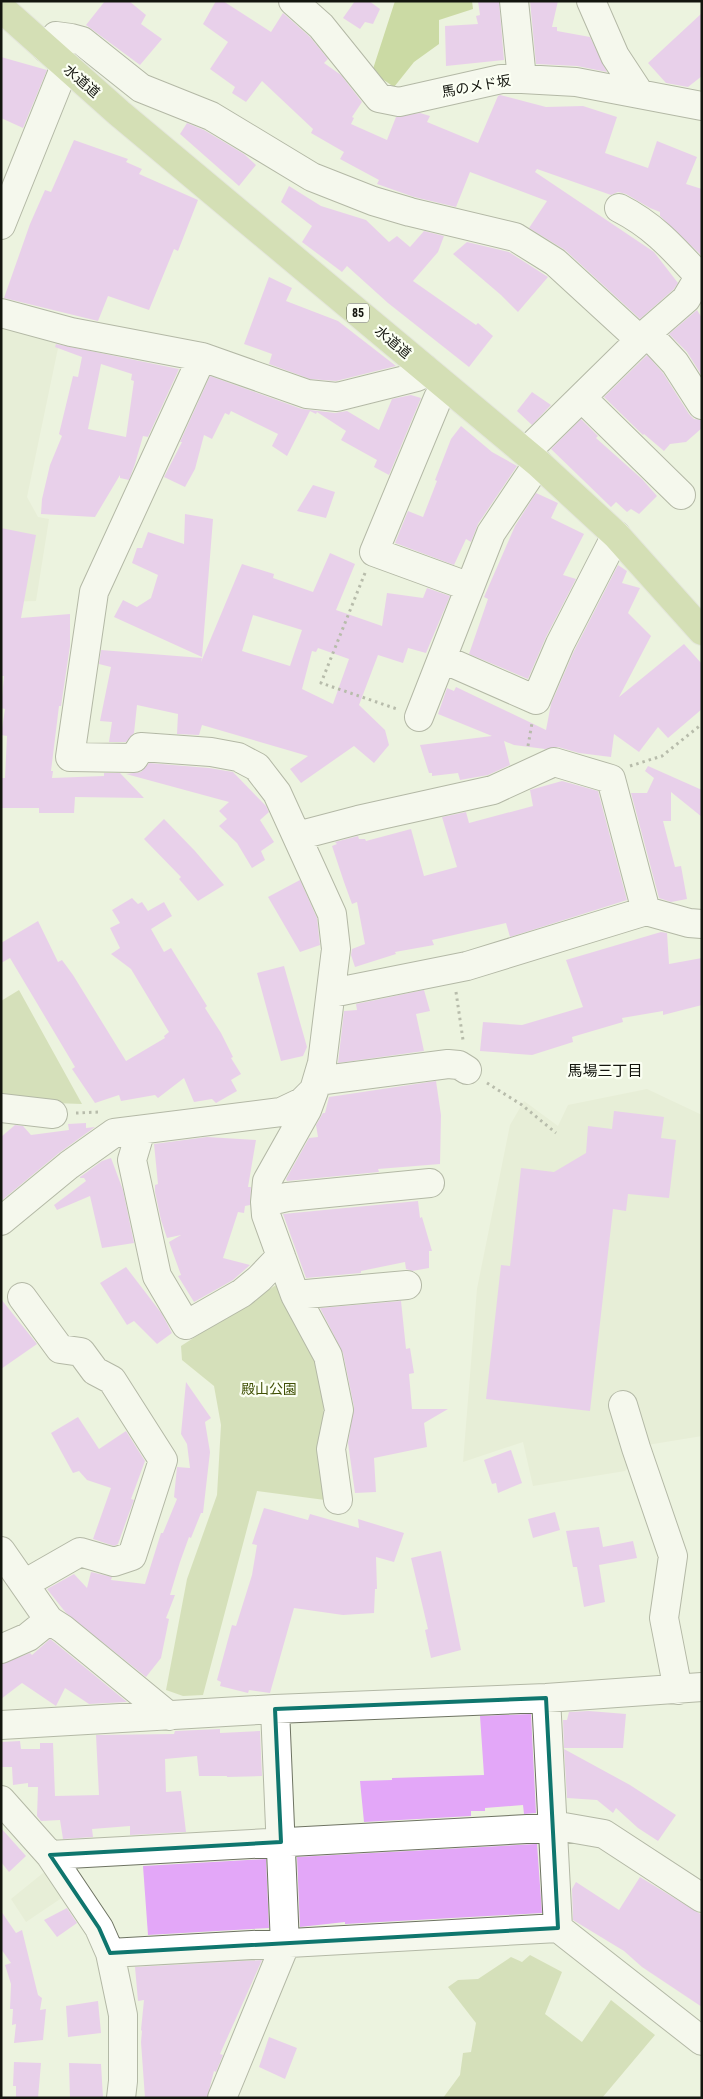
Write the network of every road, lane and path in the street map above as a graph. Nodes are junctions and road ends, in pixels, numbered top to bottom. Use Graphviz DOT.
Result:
graph roads {
  1 [pos="293,1"];
  2 [pos="514,1"];
  3 [pos="591,1"];
  4 [pos="1,8"];
  5 [pos="55,57"];
  6 [pos="522,79"];
  7 [pos="640,94"];
  8 [pos="702,106"];
  9 [pos="619,208"];
  10 [pos="1,226"];
  11 [pos="700,274"];
  12 [pos="1,313"];
  13 [pos="643,337"];
  14 [pos="202,356"];
  15 [pos="425,369"];
  16 [pos="446,388"];
  17 [pos="582,398"];
  18 [pos="702,405"];
  19 [pos="532,458"];
  20 [pos="681,495"];
  21 [pos="616,535"];
  22 [pos="374,552"];
  23 [pos="470,587"];
  24 [pos="702,631"];
  25 [pos="443,659"];
  26 [pos="536,700"];
  27 [pos="419,717"];
  28 [pos="702,724"];
  29 [pos="522,777"];
  30 [pos="611,779"];
  31 [pos="297,836"];
  32 [pos="646,911"];
  33 [pos="702,924"];
  34 [pos="453,969"];
  35 [pos="332,993"];
  36 [pos="467,1070"];
  37 [pos="315,1086"];
  38 [pos="1,1108"];
  39 [pos="53,1114"];
  40 [pos="141,1130"];
  41 [pos="556,1133"];
  42 [pos="430,1183"];
  43 [pos="265,1202"];
  44 [pos="1,1221"];
  45 [pos="281,1256"];
  46 [pos="408,1285"];
  47 [pos="295,1295"];
  48 [pos="35,1305"];
  49 [pos="623,1405"];
  50 [pos="338,1500"];
  51 [pos="1,1551"];
  52 [pos="24,1584"];
  53 [pos="49,1620"];
  54 [pos="1,1649"];
  55 [pos="695,1689"];
  56 [pos="546,1698"];
  57 [pos="275,1709"];
  58 [pos="168,1716"];
  59 [pos="1,1725"];
  60 [pos="1,1800"];
  61 [pos="553,1828"];
  62 [pos="281,1842"];
  63 [pos="50,1855"];
  64 [pos="702,1898"];
  65 [pos="558,1928"];
  66 [pos="285,1944"];
  67 [pos="110,1954"];
  68 [pos="702,2041"];
  69 [pos="121,2098"];
  70 [pos="222,2098"];
  1 -- 6 [label="street, 馬のメド坂"];
  2 -- 6 [label="street"];
  3 -- 7 [label="street"];
  4 -- 5 [label="main road, 水道道 / 85"];
  5 -- 10 [label="street"];
  5 -- 13 [label="street"];
  5 -- 15 [label="main road, 水道道 / 85"];
  6 -- 7 [label="street, 馬のメド坂"];
  7 -- 8 [label="street, 馬のメド坂"];
  9 -- 11 [label="street"];
  11 -- 13 [label="street"];
  12 -- 14 [label="street"];
  13 -- 17 [label="street"];
  13 -- 18 [label="street"];
  14 -- 15 [label="street"];
  14 -- 31 [label="street"];
  15 -- 16 [label="main road, 水道道 / 85"];
  16 -- 19 [label="main road, 水道道 / 85"];
  16 -- 22 [label="street"];
  17 -- 19 [label="street"];
  17 -- 20 [label="street"];
  19 -- 21 [label="main road, 水道道 / 85"];
  19 -- 23 [label="street"];
  21 -- 24 [label="main road, 水道道 / 85"];
  21 -- 26 [label="street"];
  22 -- 23 [label="street"];
  22 -- 27 [label="path"];
  23 -- 25 [label="street"];
  25 -- 26 [label="street"];
  25 -- 27 [label="street"];
  26 -- 29 [label="path"];
  28 -- 30 [label="path"];
  29 -- 30 [label="street"];
  29 -- 31 [label="street"];
  30 -- 32 [label="street"];
  31 -- 35 [label="street"];
  32 -- 33 [label="street"];
  32 -- 34 [label="street"];
  34 -- 35 [label="street"];
  34 -- 36 [label="path"];
  35 -- 37 [label="street"];
  36 -- 37 [label="street"];
  36 -- 41 [label="path"];
  37 -- 40 [label="street"];
  37 -- 43 [label="street"];
  38 -- 39 [label="street"];
  40 -- 44 [label="street"];
  40 -- 45 [label="street"];
  42 -- 43 [label="street"];
  43 -- 45 [label="street"];
  45 -- 47 [label="street"];
  46 -- 47 [label="street"];
  47 -- 50 [label="street"];
  48 -- 52 [label="street"];
  49 -- 55 [label="street"];
  51 -- 52 [label="street"];
  52 -- 53 [label="street"];
  53 -- 54 [label="street"];
  53 -- 58 [label="street"];
  55 -- 56 [label="street"];
  56 -- 57 [label="street"];
  56 -- 61 [label="street"];
  57 -- 58 [label="street"];
  57 -- 62 [label="street"];
  58 -- 59 [label="street"];
  60 -- 63 [label="street"];
  61 -- 62 [label="street"];
  61 -- 64 [label="street"];
  61 -- 65 [label="street"];
  62 -- 63 [label="street"];
  62 -- 66 [label="street"];
  63 -- 67 [label="street"];
  65 -- 66 [label="street"];
  65 -- 68 [label="street"];
  66 -- 67 [label="street"];
  66 -- 70 [label="street"];
  67 -- 69 [label="street"];
}
